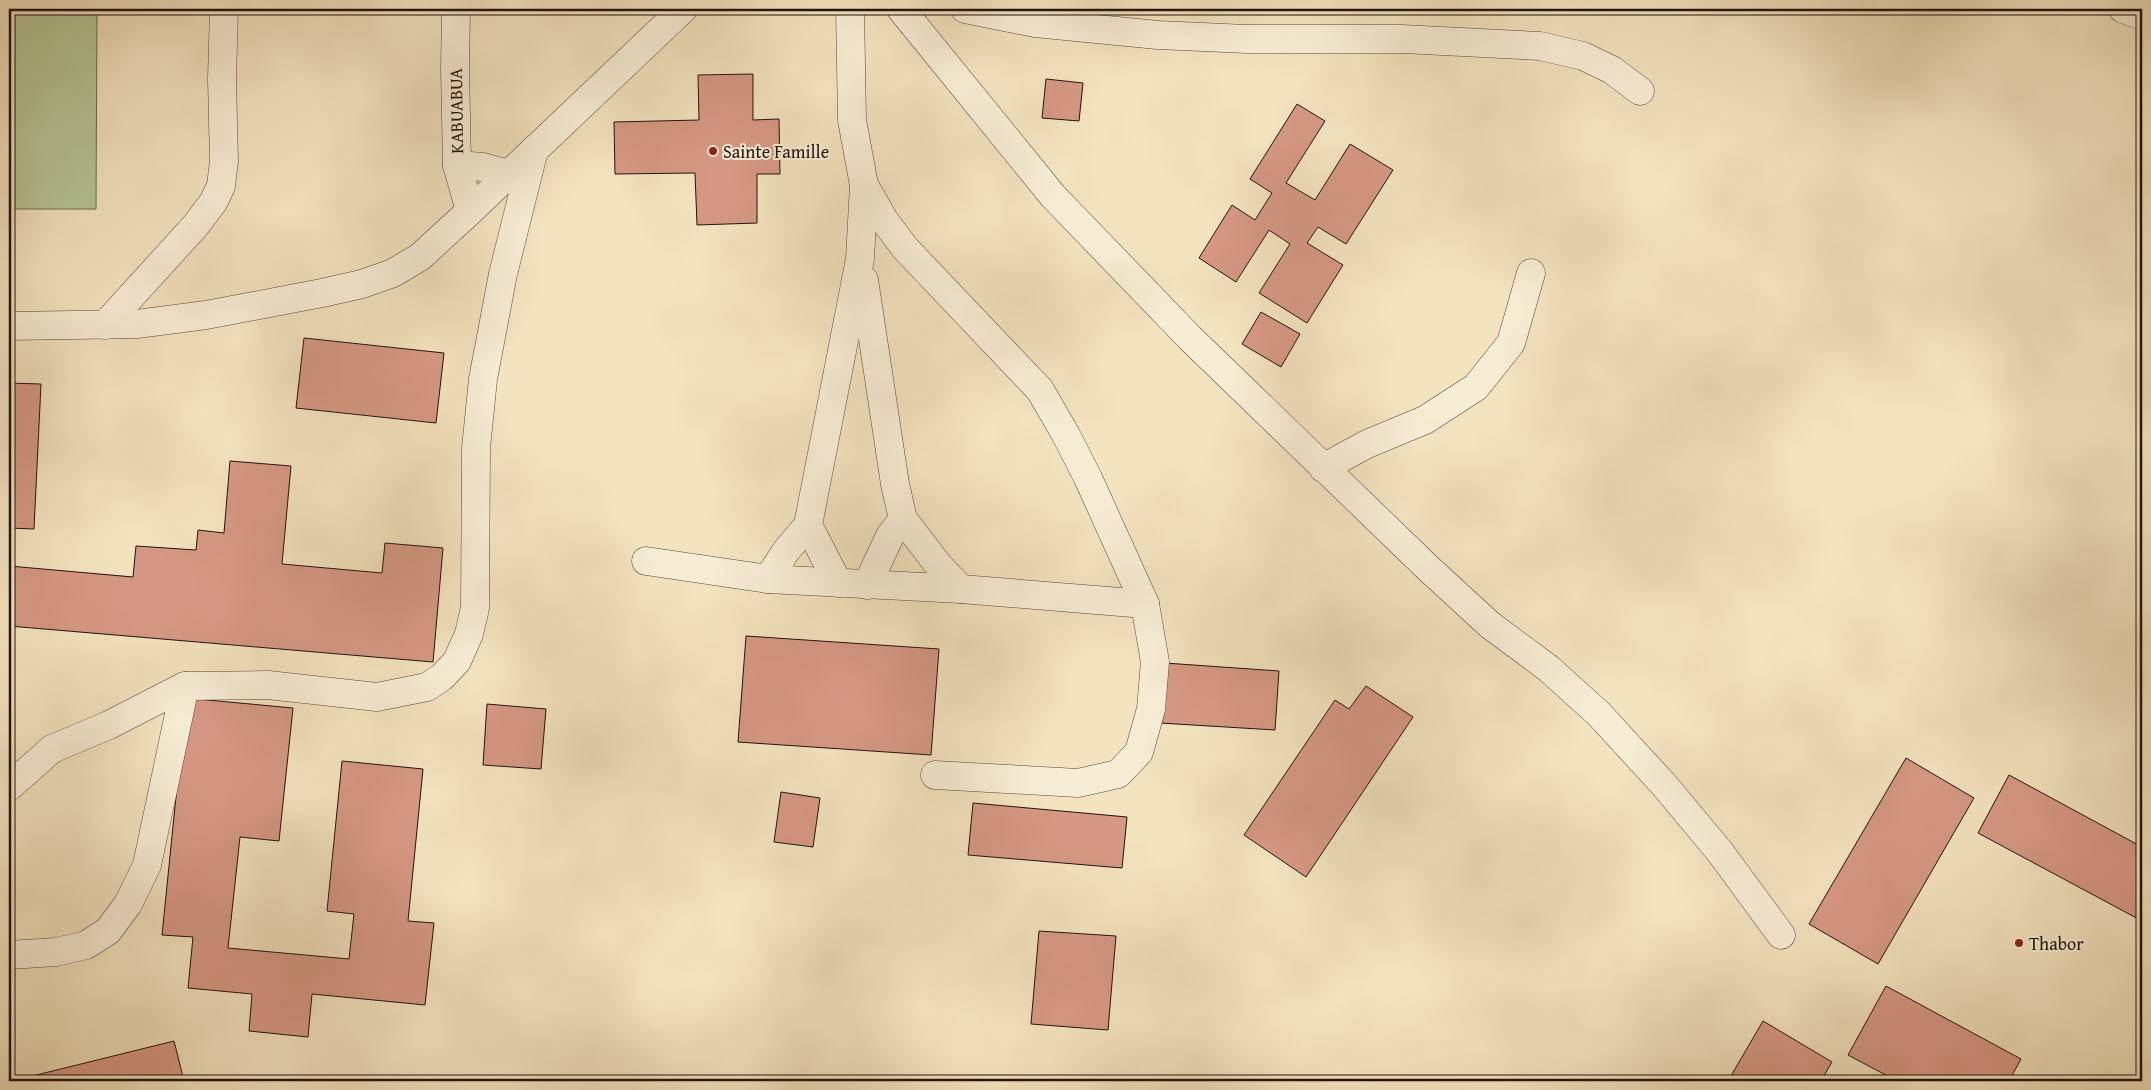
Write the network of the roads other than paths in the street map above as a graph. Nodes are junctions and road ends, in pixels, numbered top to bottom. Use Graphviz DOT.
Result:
graph roads {
  1 [pos="224,9"];
  2 [pos="456,9"];
  3 [pos="682,9"];
  4 [pos="850,9"];
  5 [pos="901,9"];
  6 [pos="965,9"];
  7 [pos="2123,9"];
  8 [pos="2142,16"];
  9 [pos="1640,91"];
  10 [pos="534,150"];
  11 [pos="457,165"];
  12 [pos="508,174"];
  13 [pos="864,185"];
  14 [pos="470,212"];
  15 [pos="860,259"];
  16 [pos="1531,273"];
  17 [pos="105,325"];
  18 [pos="9,326"];
  19 [pos="1323,468"];
  20 [pos="903,519"];
  21 [pos="808,525"];
  22 [pos="646,561"];
  23 [pos="768,579"];
  24 [pos="838,583"];
  25 [pos="867,585"];
  26 [pos="961,589"];
  27 [pos="1145,604"];
  28 [pos="185,686"];
  29 [pos="935,775"];
  30 [pos="9,787"];
  31 [pos="1781,935"];
  32 [pos="9,955"];
  1 -- 17 [label="street"];
  2 -- 11 [label="street, KABUABUA"];
  3 -- 10 [label="street"];
  4 -- 13 [label="street"];
  5 -- 19 [label="street"];
  6 -- 9 [label="street"];
  7 -- 8 [label="street"];
  10 -- 12 [label="street"];
  10 -- 28 [label="street"];
  11 -- 12 [label="street"];
  11 -- 14 [label="street, KABUABUA"];
  12 -- 14 [label="street"];
  13 -- 15 [label="street"];
  13 -- 27 [label="street"];
  14 -- 17 [label="street"];
  15 -- 20 [label="street"];
  15 -- 21 [label="street"];
  16 -- 19 [label="street"];
  17 -- 18 [label="street"];
  19 -- 31 [label="street"];
  20 -- 25 [label="street"];
  20 -- 26 [label="street"];
  21 -- 23 [label="street"];
  21 -- 24 [label="street"];
  22 -- 23 [label="street"];
  23 -- 24 [label="street"];
  24 -- 25 [label="street"];
  25 -- 26 [label="street"];
  26 -- 27 [label="street"];
  27 -- 29 [label="street"];
  28 -- 30 [label="street"];
  28 -- 32 [label="street"];
}
